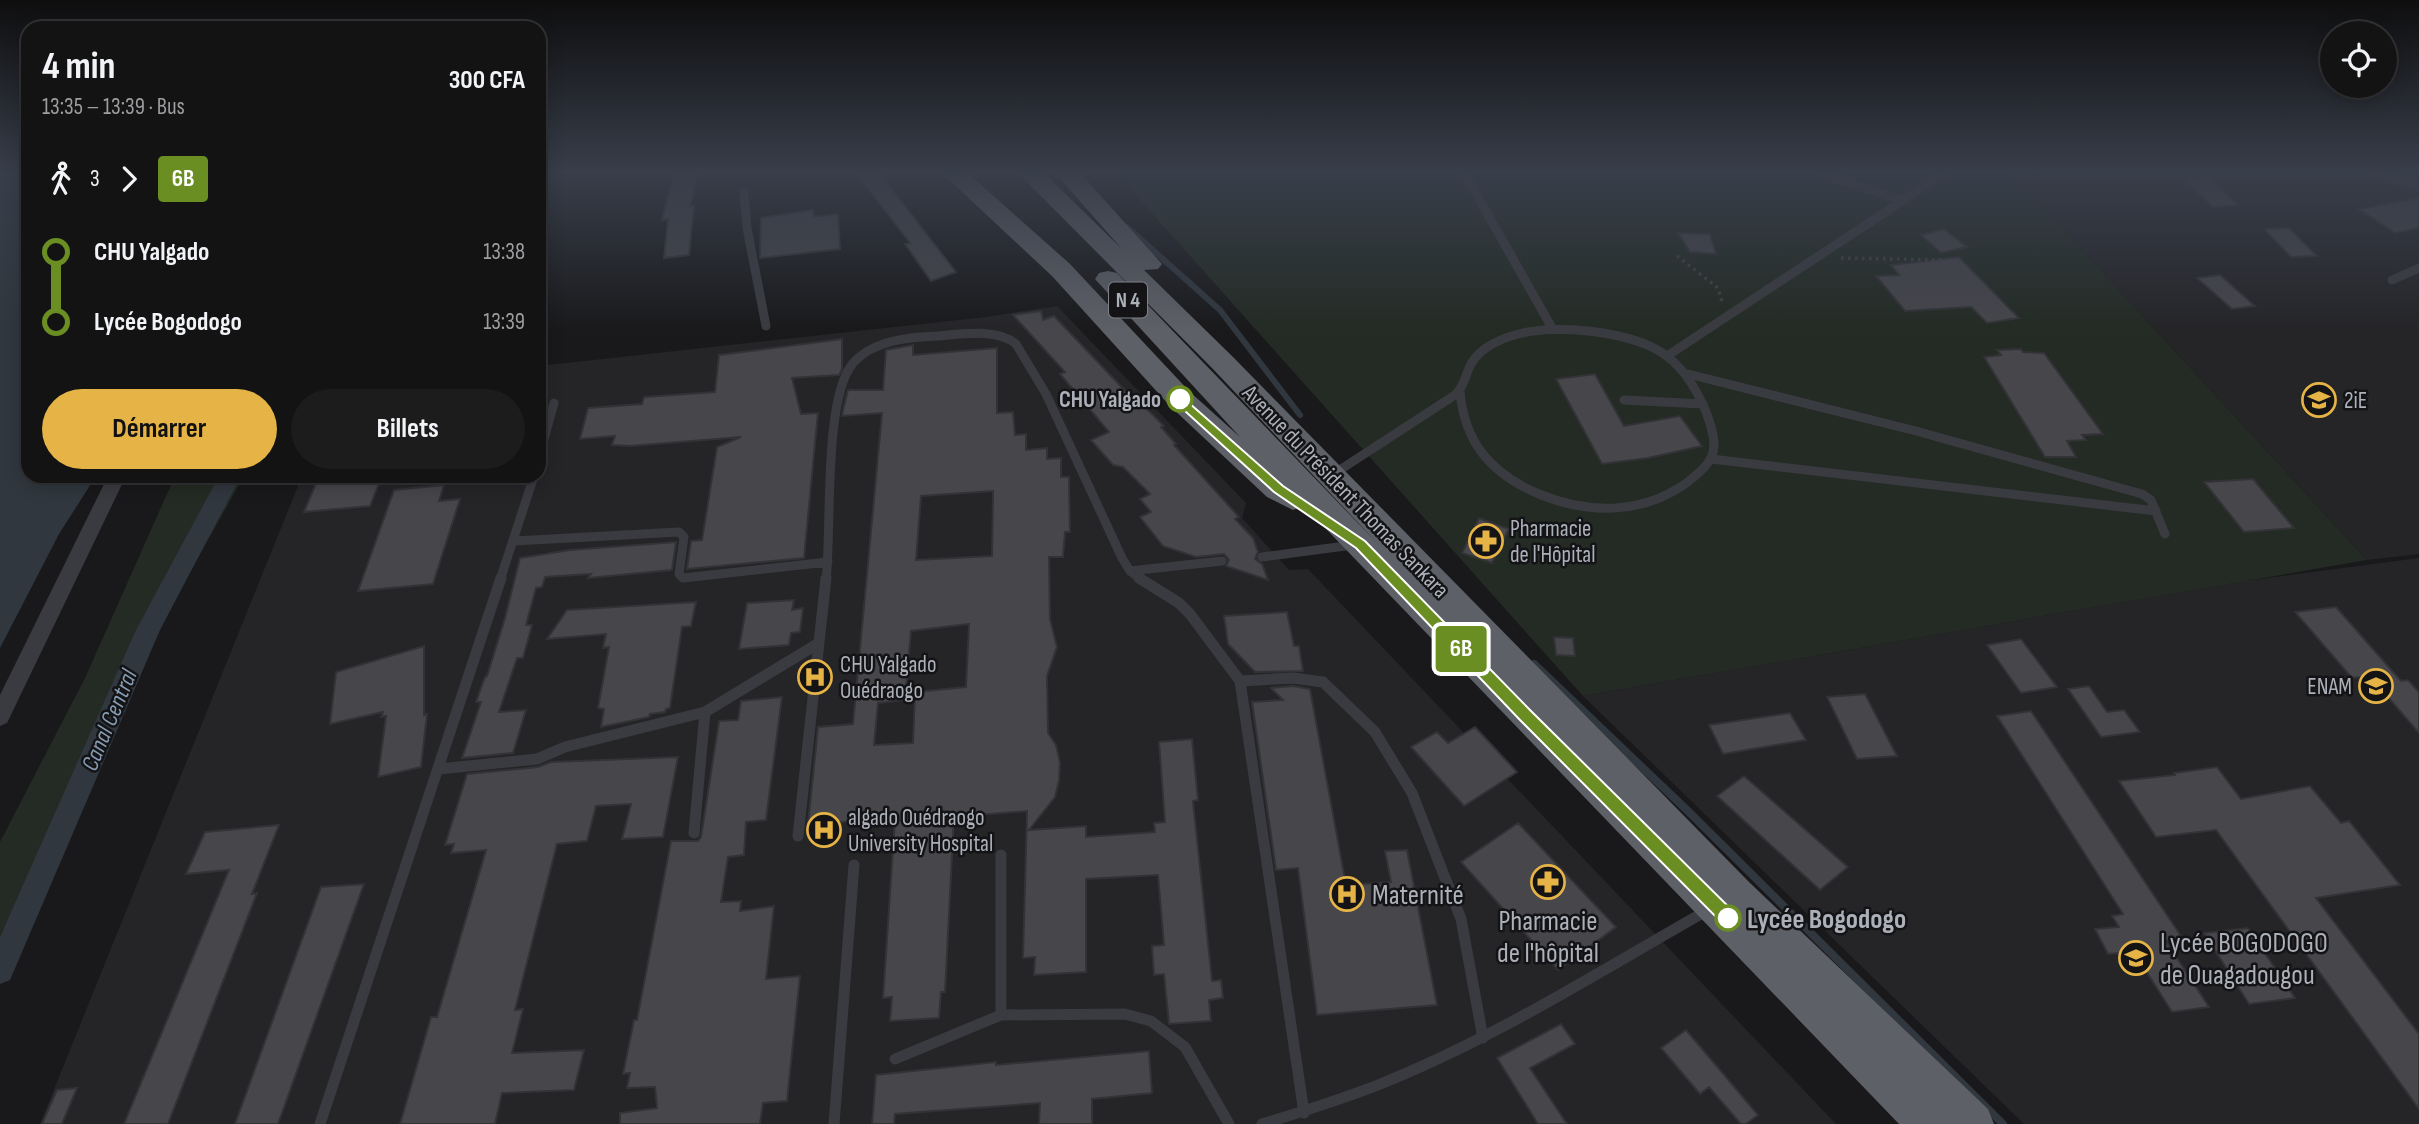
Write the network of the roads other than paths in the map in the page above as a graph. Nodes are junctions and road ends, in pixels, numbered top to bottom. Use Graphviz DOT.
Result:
graph roads {
  1 [pos="748,226"];
  2 [pos="1013,226"];
  3 [pos="1041,226"];
  4 [pos="1060,226"];
  5 [pos="1079,226"];
  6 [pos="1116,226"];
  7 [pos="1495,226"];
  8 [pos="1860,226"];
  9 [pos="2419,268"];
  10 [pos="2392,280"];
  11 [pos="766,326"];
  12 [pos="1552,328"];
  13 [pos="1670,354"];
  14 [pos="1210,369"];
  15 [pos="1688,374"];
  16 [pos="1460,391"];
  17 [pos="1624,400"];
  18 [pos="554,403"];
  19 [pos="1703,404"];
  20 [pos="546,432"];
  21 [pos="1711,459"];
  22 [pos="1331,475"];
  23 [pos="114,483"];
  24 [pos="532,483"];
  25 [pos="2156,511"];
  26 [pos="2165,534"];
  27 [pos="514,541"];
  28 [pos="1361,544"];
  29 [pos="1262,558"];
  30 [pos="1222,561"];
  31 [pos="828,562"];
  32 [pos="1130,571"];
  33 [pos="819,643"];
  34 [pos="1240,681"];
  35 [pos="705,712"];
  36 [pos="0,717"];
  37 [pos="439,769"];
  38 [pos="694,833"];
  39 [pos="798,836"];
  40 [pos="1001,856"];
  41 [pos="854,865"];
  42 [pos="1716,905"];
  43 [pos="1001,1015"];
  44 [pos="1483,1038"];
  45 [pos="895,1059"];
  46 [pos="1304,1114"];
  47 [pos="320,1124"];
  48 [pos="834,1124"];
  49 [pos="1229,1124"];
  50 [pos="1262,1124"];
  51 [pos="1929,1124"];
  52 [pos="1973,1124"];
  1 -- 11 [label="lane"];
  2 -- 28 [label="highway"];
  3 -- 14 [label="highway"];
  4 -- 14 [label="highway, N 4"];
  5 -- 14 [label="highway, N 4"];
  6 -- 14 [label="highway"];
  7 -- 12 [label="lane"];
  8 -- 13 [label="lane"];
  9 -- 10 [label="lane"];
  12 -- 13 [label="lane"];
  12 -- 16 [label="lane"];
  13 -- 15 [label="lane"];
  14 -- 22 [label="highway, Avenue du Président Thomas Sankara / N 4"];
  14 -- 28 [label="highway, Avenue du Président Thomas Sankara / N 4"];
  15 -- 19 [label="lane"];
  15 -- 25 [label="lane"];
  16 -- 21 [label="lane"];
  16 -- 22 [label="lane"];
  17 -- 19 [label="lane"];
  18 -- 20 [label="lane"];
  19 -- 21 [label="lane"];
  21 -- 25 [label="lane"];
  22 -- 52 [label="highway, Avenue du Président Thomas Sankara / N 4"];
  23 -- 36 [label="street"];
  24 -- 27 [label="lane"];
  25 -- 26 [label="lane"];
  27 -- 31 [label="lane"];
  27 -- 37 [label="lane"];
  28 -- 29 [label="lane"];
  28 -- 42 [label="highway, Avenue du Président Thomas Sankara / N 4"];
  30 -- 32 [label="lane"];
  31 -- 32 [label="lane"];
  31 -- 33 [label="lane"];
  32 -- 34 [label="lane"];
  33 -- 35 [label="lane"];
  33 -- 39 [label="lane"];
  34 -- 44 [label="lane"];
  34 -- 46 [label="lane"];
  35 -- 37 [label="lane"];
  35 -- 38 [label="lane"];
  37 -- 47 [label="lane"];
  40 -- 43 [label="lane"];
  41 -- 48 [label="lane"];
  42 -- 44 [label="lane"];
  42 -- 51 [label="highway, Avenue du Président Thomas Sankara / N 4"];
  43 -- 45 [label="lane"];
  43 -- 49 [label="lane"];
  44 -- 46 [label="lane"];
  46 -- 50 [label="lane"];
}
